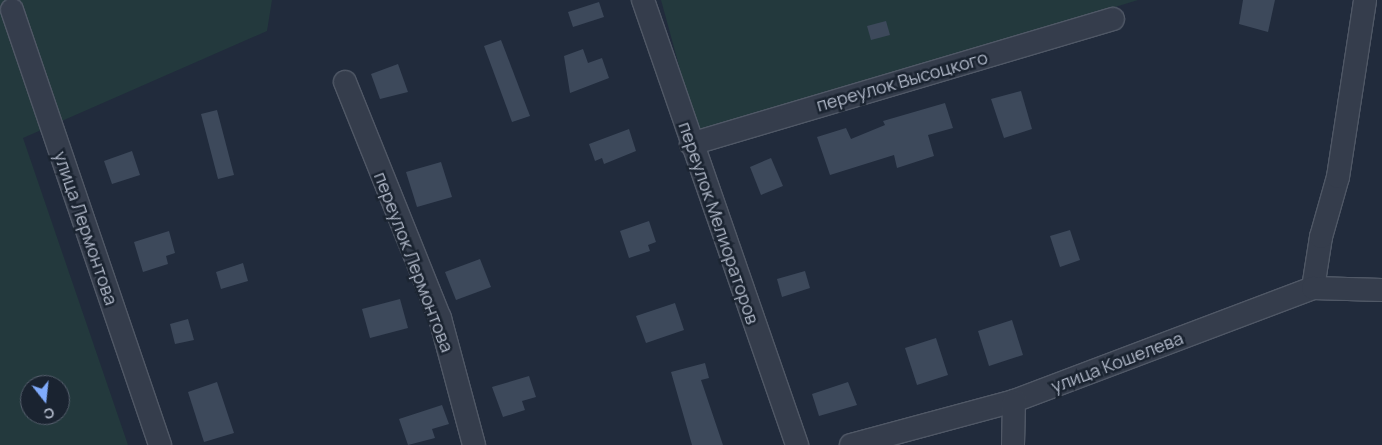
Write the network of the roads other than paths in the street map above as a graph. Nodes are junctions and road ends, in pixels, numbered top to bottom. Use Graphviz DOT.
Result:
graph roads {
  1 [pos="643,0"];
  2 [pos="1365,0"];
  3 [pos="12,10"];
  4 [pos="1113,19"];
  5 [pos="344,82"];
  6 [pos="691,144"];
  7 [pos="1313,288"];
  8 [pos="1382,290"];
  9 [pos="1014,401"];
  10 [pos="160,445"];
  11 [pos="474,445"];
  12 [pos="797,445"];
  13 [pos="851,445"];
  14 [pos="1013,445"];
  1 -- 6 [label="street, переулок Мелиораторов"];
  2 -- 7 [label="street"];
  3 -- 10 [label="street, улица Лермонтова"];
  4 -- 6 [label="street, переулок Высоцкого"];
  5 -- 11 [label="street, переулок Лермонтова"];
  6 -- 12 [label="street, переулок Мелиораторов"];
  7 -- 8 [label="street, улица Кошелева"];
  7 -- 9 [label="street, улица Кошелева"];
  9 -- 13 [label="street, улица Кошелева"];
  9 -- 14 [label="street"];
}
